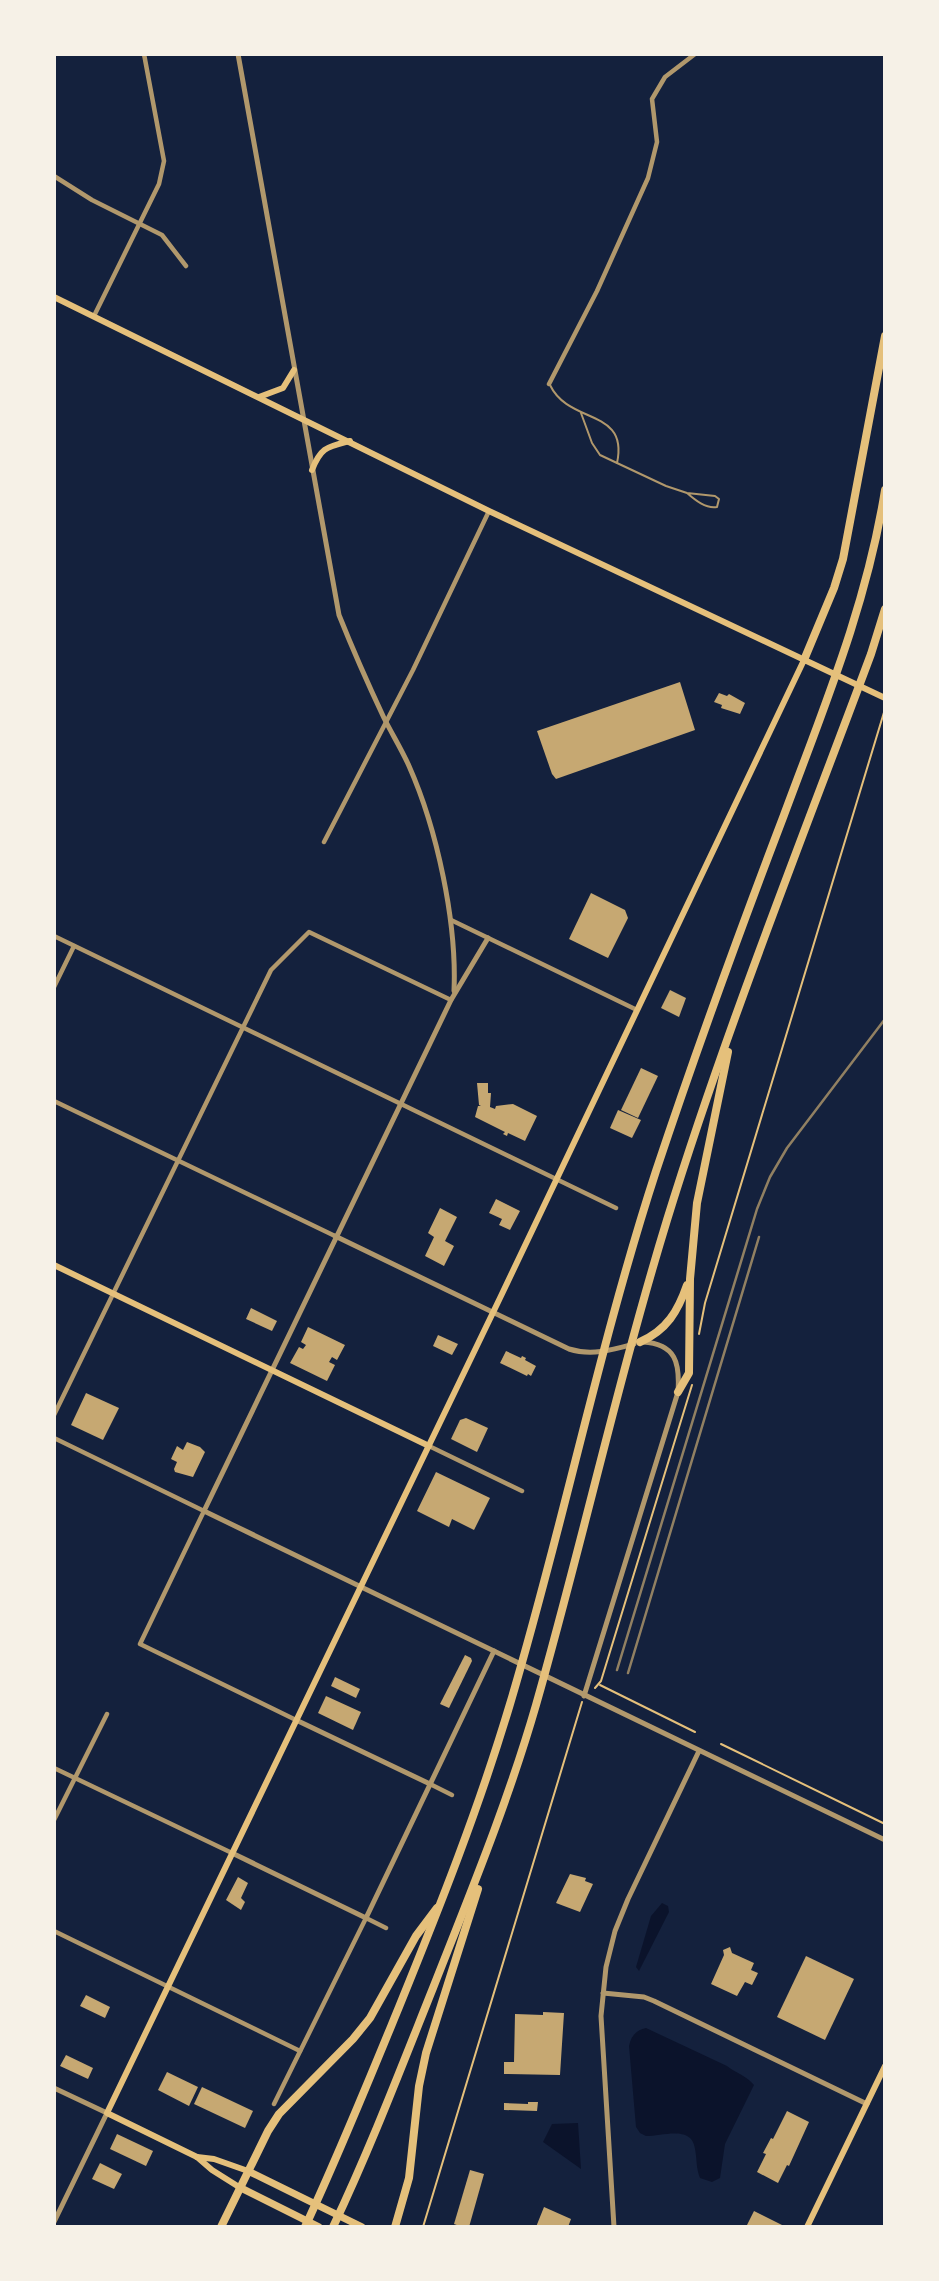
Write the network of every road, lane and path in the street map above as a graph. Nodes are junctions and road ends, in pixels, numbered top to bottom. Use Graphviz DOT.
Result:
graph roads {
  1 [pos="145,54"];
  2 [pos="238,54"];
  3 [pos="695,54"];
  4 [pos="54,176"];
  5 [pos="140,224"];
  6 [pos="186,266"];
  7 [pos="54,297"];
  8 [pos="94,316"];
  9 [pos="885,336"];
  10 [pos="295,370"];
  11 [pos="549,384"];
  12 [pos="259,397"];
  13 [pos="580,413"];
  14 [pos="302,418"];
  15 [pos="350,441"];
  16 [pos="617,463"];
  17 [pos="312,470"];
  18 [pos="885,490"];
  19 [pos="687,493"];
  20 [pos="489,511"];
  21 [pos="885,609"];
  22 [pos="804,660"];
  23 [pos="885,698"];
  24 [pos="885,709"];
  25 [pos="386,721"];
  26 [pos="324,842"];
  27 [pos="451,920"];
  28 [pos="54,936"];
  29 [pos="488,938"];
  30 [pos="74,946"];
  31 [pos="54,986"];
  32 [pos="452,997"];
  33 [pos="637,1010"];
  34 [pos="735,1018"];
  35 [pos="242,1027"];
  36 [pos="54,1101"];
  37 [pos="400,1104"];
  38 [pos="177,1161"];
  39 [pos="557,1179"];
  40 [pos="616,1208"];
  41 [pos="335,1236"];
  42 [pos="54,1265"];
  43 [pos="690,1279"];
  44 [pos="113,1294"];
  45 [pos="493,1313"];
  46 [pos="698,1340"];
  47 [pos="640,1342"];
  48 [pos="272,1370"];
  49 [pos="694,1379"];
  50 [pos="678,1392"];
  51 [pos="54,1415"];
  52 [pos="54,1438"];
  53 [pos="429,1446"];
  54 [pos="522,1491"];
  55 [pos="204,1511"];
  56 [pos="360,1587"];
  57 [pos="494,1651"];
  58 [pos="584,1696"];
  59 [pos="580,1706"];
  60 [pos="107,1714"];
  61 [pos="296,1720"];
  62 [pos="695,1732"];
  63 [pos="721,1744"];
  64 [pos="699,1751"];
  65 [pos="54,1768"];
  66 [pos="75,1777"];
  67 [pos="430,1784"];
  68 [pos="452,1795"];
  69 [pos="506,1802"];
  70 [pos="54,1820"];
  71 [pos="885,1824"];
  72 [pos="885,1840"];
  73 [pos="232,1853"];
  74 [pos="444,1898"];
  75 [pos="366,1918"];
  76 [pos="386,1928"];
  77 [pos="54,1931"];
  78 [pos="168,1986"];
  79 [pos="603,1993"];
  80 [pos="300,2051"];
  81 [pos="885,2066"];
  82 [pos="54,2088"];
  83 [pos="274,2104"];
  84 [pos="867,2104"];
  85 [pos="107,2113"];
  86 [pos="197,2157"];
  87 [pos="248,2171"];
  88 [pos="239,2188"];
  89 [pos="54,2222"];
  90 [pos="220,2227"];
  91 [pos="305,2227"];
  92 [pos="319,2227"];
  93 [pos="333,2227"];
  94 [pos="362,2227"];
  95 [pos="395,2227"];
  96 [pos="423,2227"];
  97 [pos="614,2227"];
  98 [pos="807,2227"];
  1 -- 5 [label="street"];
  2 -- 10 [label="street"];
  3 -- 11 [label="street"];
  4 -- 5 [label="street"];
  5 -- 6 [label="street"];
  5 -- 8 [label="street"];
  7 -- 8 [label="main road"];
  8 -- 12 [label="main road"];
  9 -- 22 [label="highway"];
  10 -- 12 [label="main road"];
  10 -- 14 [label="street"];
  11 -- 13 [label="lane"];
  12 -- 14 [label="main road"];
  13 -- 16 [label="lane"];
  13 -- 16 [label="lane"];
  14 -- 15 [label="main road"];
  14 -- 17 [label="street"];
  15 -- 17 [label="main road"];
  15 -- 20 [label="main road"];
  16 -- 19 [label="lane"];
  17 -- 25 [label="street"];
  18 -- 74 [label="highway"];
  19 -- 19 [label="lane"];
  20 -- 22 [label="main road"];
  20 -- 25 [label="street"];
  21 -- 34 [label="highway"];
  22 -- 23 [label="main road"];
  22 -- 33 [label="main road"];
  24 -- 46 [label="path"];
  25 -- 26 [label="street"];
  25 -- 27 [label="street"];
  27 -- 29 [label="street"];
  27 -- 32 [label="street"];
  28 -- 30 [label="street"];
  29 -- 32 [label="street"];
  29 -- 33 [label="street"];
  30 -- 31 [label="street"];
  30 -- 35 [label="street"];
  32 -- 35 [label="street"];
  32 -- 37 [label="street"];
  33 -- 39 [label="main road"];
  34 -- 43 [label="highway"];
  34 -- 69 [label="highway"];
  35 -- 37 [label="street"];
  35 -- 38 [label="street"];
  36 -- 38 [label="street"];
  37 -- 39 [label="street"];
  37 -- 41 [label="street"];
  38 -- 41 [label="street"];
  38 -- 44 [label="street"];
  39 -- 40 [label="street"];
  39 -- 45 [label="main road"];
  41 -- 45 [label="street"];
  41 -- 48 [label="street"];
  42 -- 44 [label="main road"];
  43 -- 47 [label="highway"];
  43 -- 50 [label="highway"];
  44 -- 48 [label="main road"];
  44 -- 51 [label="street"];
  45 -- 47 [label="street"];
  45 -- 53 [label="main road"];
  47 -- 50 [label="street"];
  48 -- 53 [label="main road"];
  48 -- 55 [label="street"];
  49 -- 62 [label="path"];
  50 -- 58 [label="street"];
  52 -- 55 [label="street"];
  53 -- 54 [label="street"];
  53 -- 56 [label="main road"];
  55 -- 56 [label="street"];
  55 -- 61 [label="street"];
  56 -- 57 [label="street"];
  56 -- 61 [label="main road"];
  57 -- 58 [label="street"];
  57 -- 67 [label="street"];
  58 -- 64 [label="street"];
  59 -- 96 [label="path"];
  60 -- 66 [label="street"];
  61 -- 67 [label="street"];
  61 -- 73 [label="main road"];
  63 -- 71 [label="path"];
  64 -- 72 [label="street"];
  64 -- 79 [label="street"];
  65 -- 66 [label="street"];
  66 -- 70 [label="street"];
  66 -- 73 [label="street"];
  67 -- 68 [label="street"];
  67 -- 75 [label="street"];
  69 -- 93 [label="highway"];
  69 -- 95 [label="highway"];
  73 -- 75 [label="street"];
  73 -- 78 [label="main road"];
  74 -- 87 [label="highway"];
  74 -- 91 [label="highway"];
  75 -- 76 [label="street"];
  75 -- 80 [label="street"];
  77 -- 78 [label="street"];
  78 -- 80 [label="street"];
  78 -- 85 [label="main road"];
  79 -- 84 [label="street"];
  79 -- 97 [label="street"];
  80 -- 83 [label="street"];
  81 -- 84 [label="main road"];
  82 -- 85 [label="street"];
  84 -- 98 [label="main road"];
  85 -- 86 [label="main road"];
  85 -- 89 [label="street"];
  86 -- 87 [label="main road"];
  86 -- 88 [label="main road"];
  87 -- 88 [label="highway"];
  87 -- 94 [label="highway"];
  88 -- 90 [label="highway"];
  88 -- 92 [label="highway"];
}
